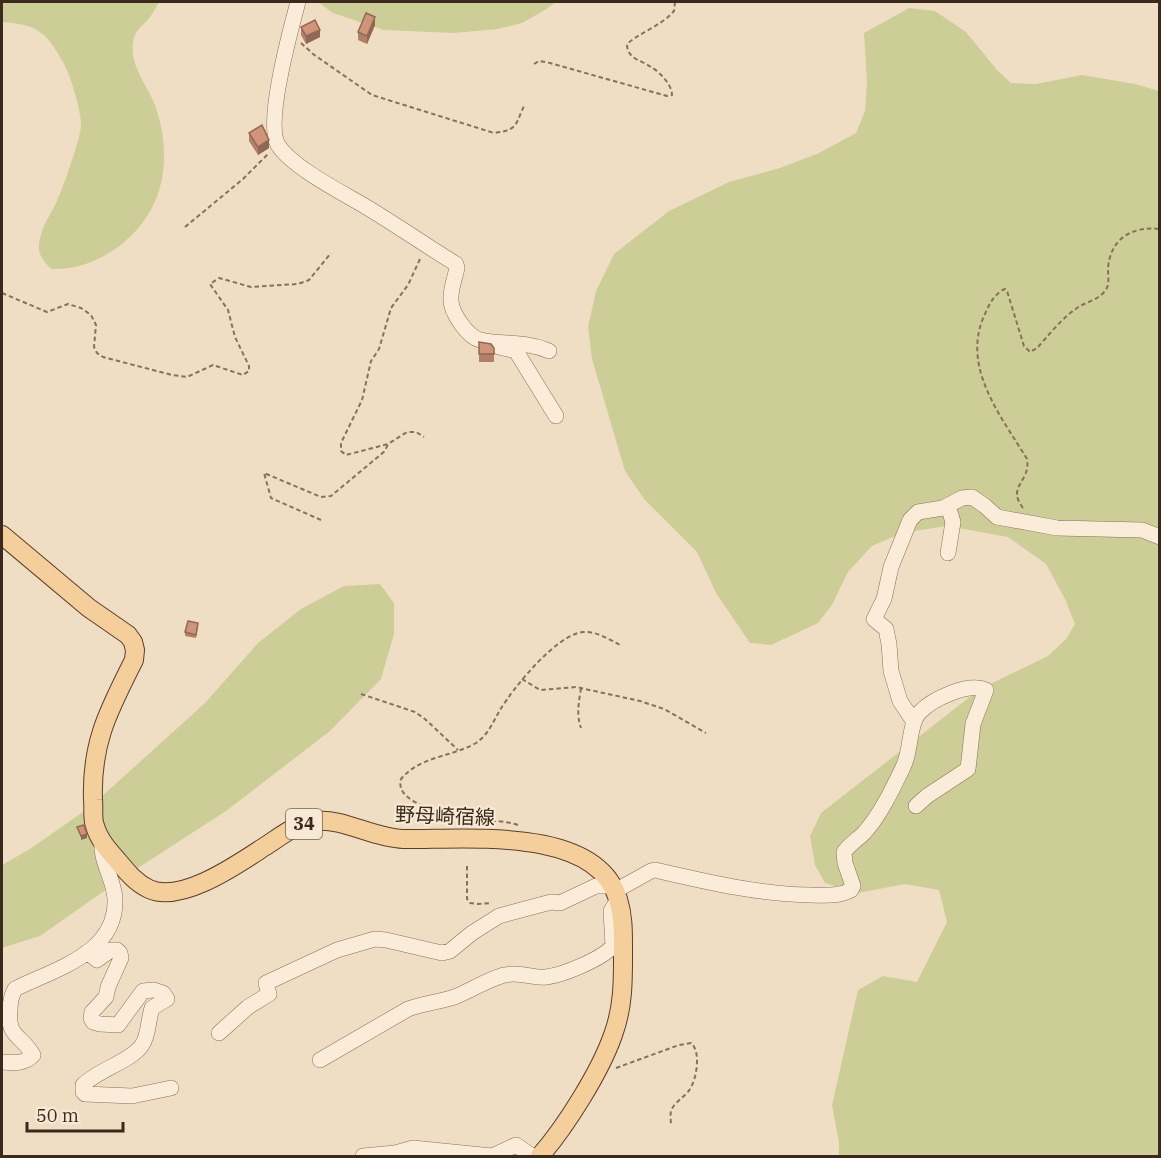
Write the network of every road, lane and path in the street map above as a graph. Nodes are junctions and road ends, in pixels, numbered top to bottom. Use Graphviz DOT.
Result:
graph roads {
  1 [pos="298,2"];
  2 [pos="675,2"];
  3 [pos="290,33"];
  4 [pos="534,64"];
  5 [pos="525,104"];
  6 [pos="278,144"];
  7 [pos="185,227"];
  8 [pos="1160,229"];
  9 [pos="427,246"];
  10 [pos="331,253"];
  11 [pos="2,292"];
  12 [pos="477,339"];
  13 [pos="549,351"];
  14 [pos="556,416"];
  15 [pos="424,436"];
  16 [pos="388,444"];
  17 [pos="948,506"];
  18 [pos="321,520"];
  19 [pos="1031,524"];
  20 [pos="2,535"];
  21 [pos="1160,537"];
  22 [pos="948,552"];
  23 [pos="622,646"];
  24 [pos="522,679"];
  25 [pos="581,688"];
  26 [pos="361,694"];
  27 [pos="914,722"];
  28 [pos="581,728"];
  29 [pos="706,733"];
  30 [pos="459,750"];
  31 [pos="916,806"];
  32 [pos="521,826"];
  33 [pos="102,841"];
  34 [pos="467,866"];
  35 [pos="615,892"];
  36 [pos="498,903"];
  37 [pos="87,952"];
  38 [pos="219,1033"];
  39 [pos="610,1043"];
  40 [pos="320,1060"];
  41 [pos="2,1062"];
  42 [pos="171,1088"];
  43 [pos="671,1126"];
  44 [pos="363,1156"];
  45 [pos="532,1156"];
  46 [pos="540,1156"];
  1 -- 3 [label="street"];
  2 -- 4 [label="path"];
  3 -- 5 [label="path"];
  3 -- 6 [label="street"];
  6 -- 7 [label="path"];
  6 -- 9 [label="street"];
  8 -- 19 [label="path"];
  9 -- 12 [label="street"];
  9 -- 16 [label="path"];
  10 -- 11 [label="path"];
  12 -- 13 [label="street"];
  12 -- 14 [label="street"];
  15 -- 16 [label="path"];
  16 -- 18 [label="path"];
  17 -- 19 [label="street"];
  17 -- 22 [label="street"];
  17 -- 27 [label="street"];
  19 -- 21 [label="street"];
  20 -- 33 [label="main road, 野母崎宿線 / 34"];
  23 -- 24 [label="path"];
  24 -- 25 [label="path"];
  24 -- 30 [label="path"];
  25 -- 28 [label="path"];
  25 -- 29 [label="path"];
  26 -- 30 [label="path"];
  27 -- 31 [label="street"];
  27 -- 35 [label="street"];
  30 -- 32 [label="path"];
  33 -- 35 [label="main road, 野母崎宿線 / 34"];
  33 -- 37 [label="street"];
  34 -- 36 [label="path"];
  35 -- 38 [label="street"];
  35 -- 39 [label="main road"];
  35 -- 40 [label="street"];
  37 -- 41 [label="street"];
  37 -- 42 [label="street"];
  39 -- 43 [label="path"];
  39 -- 46 [label="main road"];
  44 -- 45 [label="street"];
}
